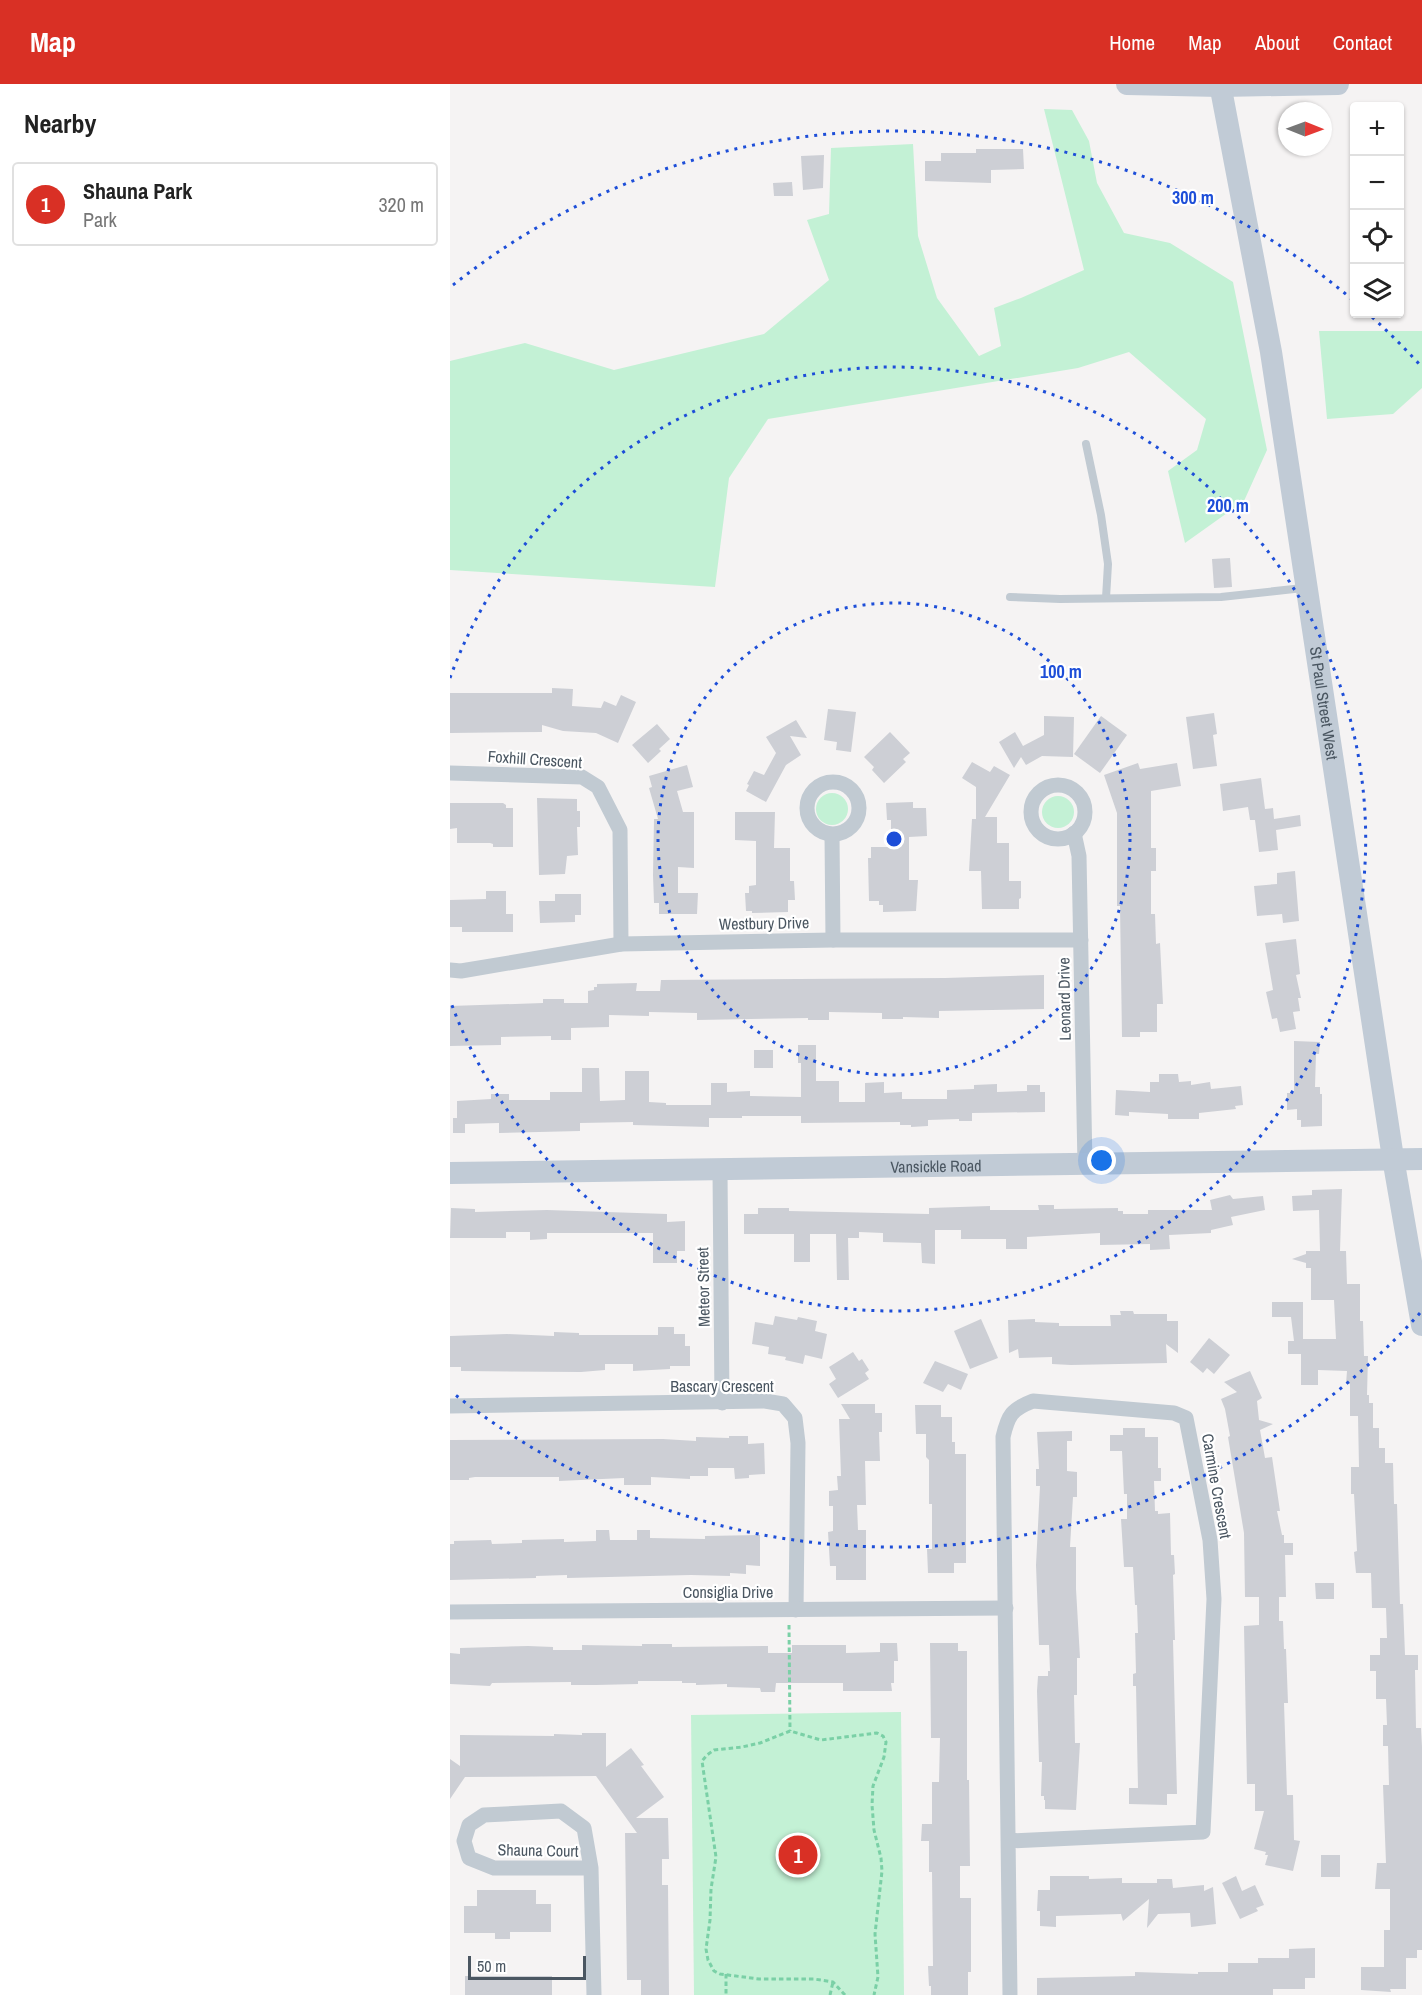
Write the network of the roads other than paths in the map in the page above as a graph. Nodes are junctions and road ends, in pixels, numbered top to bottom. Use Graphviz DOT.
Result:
graph roads {
  1 [pos="1127,84"];
  2 [pos="1338,84"];
  3 [pos="1220,85"];
  4 [pos="1086,444"];
  5 [pos="1308,587"];
  6 [pos="1010,597"];
  7 [pos="1106,598"];
  8 [pos="450,773"];
  9 [pos="1074,834"];
  10 [pos="832,835"];
  11 [pos="833,940"];
  12 [pos="1081,940"];
  13 [pos="621,944"];
  14 [pos="450,970"];
  15 [pos="1393,1158"];
  16 [pos="1422,1158"];
  17 [pos="1085,1165"];
  18 [pos="720,1170"];
  19 [pos="450,1173"];
  20 [pos="1422,1325"];
  21 [pos="722,1403"];
  22 [pos="450,1406"];
  23 [pos="1006,1608"];
  24 [pos="792,1610"];
  25 [pos="450,1612"];
  26 [pos="1009,1841"];
  27 [pos="591,1868"];
  28 [pos="594,1995"];
  29 [pos="1010,1995"];
  1 -- 3 [label="main road"];
  2 -- 3 [label="main road"];
  3 -- 5 [label="main road, St Paul Street West"];
  4 -- 7 [label="lane"];
  5 -- 7 [label="lane"];
  5 -- 15 [label="main road, St Paul Street West"];
  6 -- 7 [label="lane"];
  8 -- 13 [label="street, Foxhill Crescent"];
  9 -- 12 [label="street, Leonard Drive"];
  10 -- 11 [label="street"];
  11 -- 12 [label="street, Westbury Drive"];
  11 -- 13 [label="street, Westbury Drive"];
  12 -- 17 [label="street, Leonard Drive"];
  13 -- 14 [label="street, Westbury Drive"];
  15 -- 16 [label="main road, Vansickle Road"];
  15 -- 17 [label="main road, Vansickle Road"];
  15 -- 20 [label="main road, St Paul Street West"];
  17 -- 18 [label="main road, Vansickle Road"];
  18 -- 19 [label="main road, Vansickle Road"];
  18 -- 21 [label="street, Meteor Street"];
  21 -- 22 [label="street, Bascary Crescent"];
  21 -- 24 [label="street, Bascary Crescent"];
  23 -- 24 [label="street, Consiglia Drive"];
  23 -- 26 [label="street, Carmine Crescent"];
  23 -- 26 [label="street, Carmine Crescent"];
  24 -- 25 [label="street, Consiglia Drive"];
  26 -- 29 [label="street, Carmine Crescent"];
  27 -- 27 [label="street, Shauna Court"];
  27 -- 28 [label="street, Shauna Court"];
}
